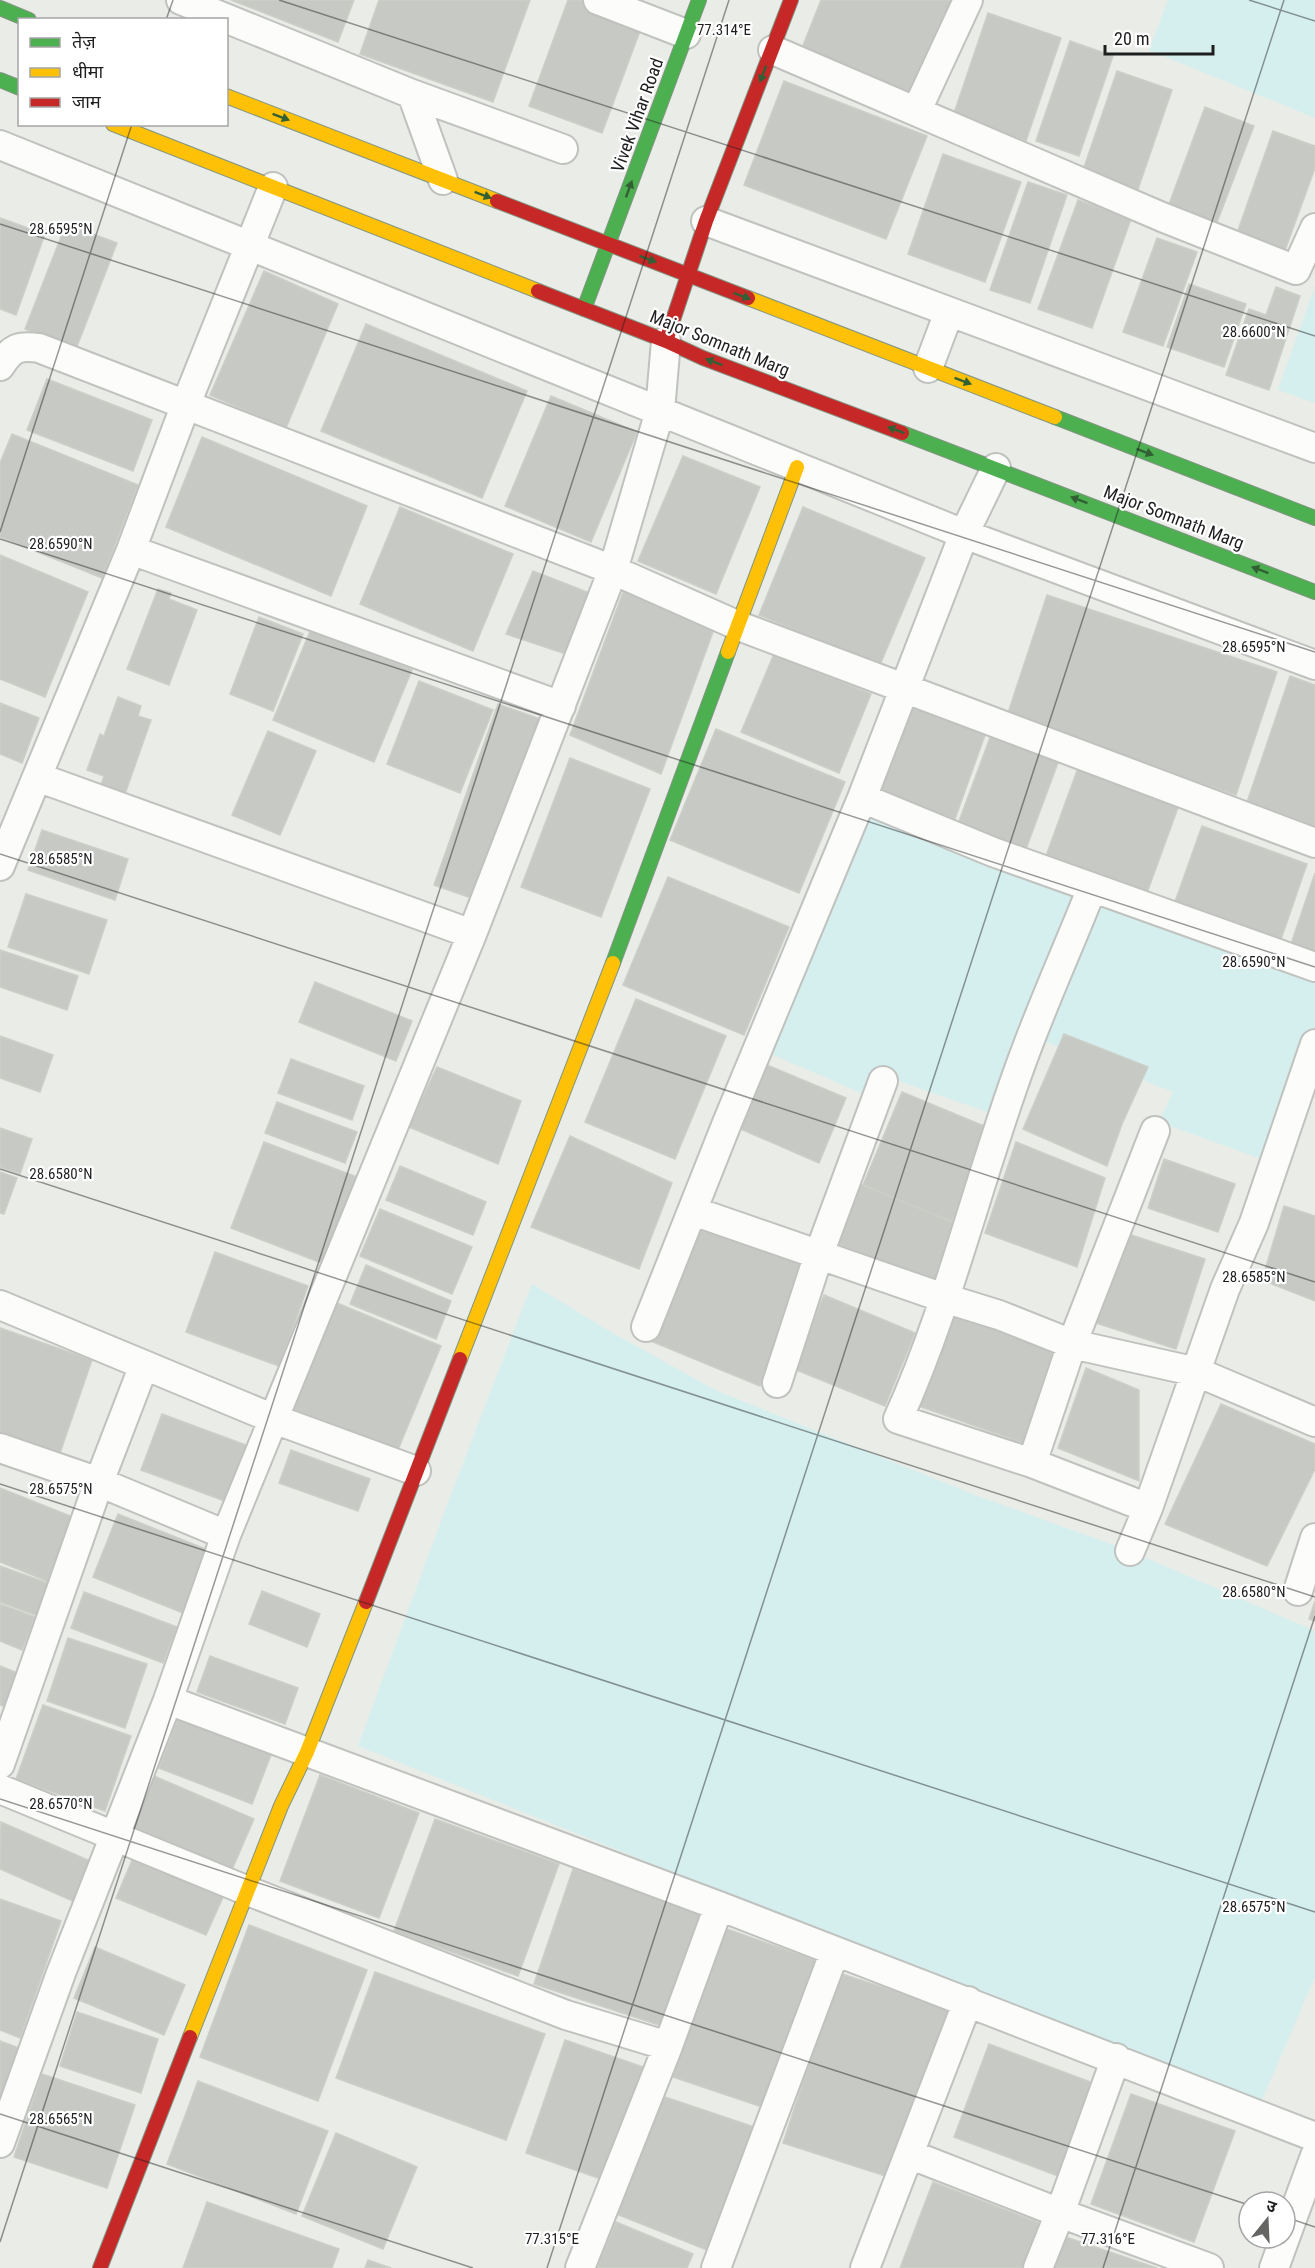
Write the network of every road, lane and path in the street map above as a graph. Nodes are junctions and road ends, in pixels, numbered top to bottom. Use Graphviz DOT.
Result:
graph roads {
  1 [pos="181,0"];
  2 [pos="598,0"];
  3 [pos="699,0"];
  4 [pos="791,0"];
  5 [pos="968,0"];
  6 [pos="0,8"];
  7 [pos="24,18"];
  8 [pos="225,18"];
  9 [pos="228,19"];
  10 [pos="686,34"];
  11 [pos="773,50"];
  12 [pos="0,80"];
  13 [pos="18,87"];
  14 [pos="412,94"];
  15 [pos="228,97"];
  16 [pos="917,110"];
  17 [pos="118,126"];
  18 [pos="0,145"];
  19 [pos="563,149"];
  20 [pos="443,180"];
  21 [pos="273,187"];
  22 [pos="706,221"];
  23 [pos="1315,228"];
  24 [pos="608,244"];
  25 [pos="248,246"];
  26 [pos="688,274"];
  27 [pos="584,309"];
  28 [pos="949,312"];
  29 [pos="666,341"];
  30 [pos="0,366"];
  31 [pos="928,368"];
  32 [pos="186,404"];
  33 [pos="660,411"];
  34 [pos="1315,447"];
  35 [pos="797,467"];
  36 [pos="996,468"];
  37 [pos="1315,518"];
  38 [pos="964,534"];
  39 [pos="131,550"];
  40 [pos="613,570"];
  41 [pos="1315,592"];
  42 [pos="739,626"];
  43 [pos="1315,665"];
  44 [pos="905,688"];
  45 [pos="561,706"];
  46 [pos="37,777"];
  47 [pos="862,798"];
  48 [pos="1315,843"];
  49 [pos="0,866"];
  50 [pos="1092,888"];
  51 [pos="472,934"];
  52 [pos="1315,967"];
  53 [pos="1315,1044"];
  54 [pos="883,1081"];
  55 [pos="1155,1131"];
  56 [pos="693,1210"];
  57 [pos="819,1254"];
  58 [pos="944,1298"];
  59 [pos="0,1305"];
  60 [pos="646,1328"];
  61 [pos="1072,1344"];
  62 [pos="144,1365"];
  63 [pos="1197,1372"];
  64 [pos="777,1383"];
  65 [pos="274,1419"];
  66 [pos="1315,1422"];
  67 [pos="0,1448"];
  68 [pos="1032,1463"];
  69 [pos="416,1471"];
  70 [pos="99,1482"];
  71 [pos="1148,1508"];
  72 [pos="226,1535"];
  73 [pos="1315,1538"];
  74 [pos="1130,1551"];
  75 [pos="1298,1591"];
  76 [pos="168,1700"];
  77 [pos="307,1752"];
  78 [pos="0,1764"];
  79 [pos="0,1789"];
  80 [pos="116,1836"];
  81 [pos="248,1891"];
  82 [pos="720,1906"];
  83 [pos="835,1951"];
  84 [pos="968,2001"];
  85 [pos="668,2046"];
  86 [pos="1116,2058"];
  87 [pos="1315,2137"];
  88 [pos="0,2144"];
  89 [pos="909,2154"];
  90 [pos="1315,2156"];
  91 [pos="1297,2205"];
  92 [pos="1060,2213"];
  93 [pos="1281,2250"];
  94 [pos="100,2268"];
  95 [pos="580,2268"];
  96 [pos="716,2268"];
  97 [pos="865,2268"];
  98 [pos="1038,2268"];
  99 [pos="1209,2268"];
  100 [pos="1274,2268"];
  1 -- 8 [label="street"];
  2 -- 10 [label="street"];
  3 -- 10 [label="main road, Vivek Vihar Road"];
  4 -- 11 [label="main road"];
  5 -- 16 [label="street"];
  6 -- 7 [label="main road"];
  9 -- 14 [label="street"];
  24 -- 10 [label="main road, Vivek Vihar Road, one-way"];
  11 -- 16 [label="street"];
  11 -- 22 [label="main road, one-way"];
  12 -- 13 [label="main road"];
  14 -- 19 [label="street"];
  14 -- 20 [label="street"];
  15 -- 20 [label="main road, one-way"];
  16 -- 23 [label="street"];
  17 -- 21 [label="main road, Major Somnath Marg"];
  18 -- 25 [label="street"];
  20 -- 24 [label="main road, one-way"];
  21 -- 25 [label="street"];
  21 -- 27 [label="main road, Major Somnath Marg"];
  22 -- 26 [label="main road"];
  22 -- 28 [label="street"];
  24 -- 26 [label="main road, one-way"];
  24 -- 27 [label="main road, Vivek Vihar Road"];
  25 -- 32 [label="street"];
  25 -- 33 [label="street"];
  26 -- 29 [label="main road"];
  26 -- 31 [label="main road, one-way"];
  27 -- 29 [label="main road, Major Somnath Marg"];
  28 -- 31 [label="street"];
  28 -- 34 [label="street"];
  29 -- 33 [label="street"];
  36 -- 29 [label="main road, Major Somnath Marg, one-way"];
  30 -- 32 [label="street"];
  31 -- 37 [label="main road, one-way"];
  32 -- 39 [label="street"];
  32 -- 40 [label="street"];
  33 -- 35 [label="street"];
  33 -- 40 [label="street"];
  35 -- 38 [label="street"];
  35 -- 42 [label="main road"];
  36 -- 38 [label="street"];
  41 -- 36 [label="main road, Major Somnath Marg, one-way"];
  38 -- 43 [label="street"];
  38 -- 44 [label="street"];
  39 -- 45 [label="street"];
  39 -- 46 [label="street"];
  40 -- 42 [label="street"];
  40 -- 45 [label="street"];
  42 -- 44 [label="street"];
  42 -- 69 [label="main road"];
  44 -- 47 [label="street"];
  44 -- 48 [label="street"];
  45 -- 51 [label="street"];
  46 -- 49 [label="street"];
  46 -- 51 [label="street"];
  47 -- 50 [label="street"];
  47 -- 56 [label="street"];
  50 -- 52 [label="street"];
  50 -- 58 [label="street"];
  51 -- 65 [label="street"];
  53 -- 63 [label="street"];
  54 -- 57 [label="street"];
  55 -- 61 [label="street"];
  56 -- 57 [label="street"];
  56 -- 60 [label="street"];
  57 -- 58 [label="street"];
  57 -- 64 [label="street"];
  58 -- 61 [label="street"];
  58 -- 68 [label="street"];
  59 -- 62 [label="street"];
  61 -- 63 [label="street"];
  61 -- 68 [label="street"];
  62 -- 65 [label="street"];
  62 -- 70 [label="street"];
  63 -- 66 [label="street"];
  63 -- 71 [label="street"];
  65 -- 69 [label="street"];
  65 -- 72 [label="street"];
  67 -- 70 [label="street"];
  68 -- 71 [label="street"];
  69 -- 77 [label="main road"];
  70 -- 72 [label="street"];
  70 -- 78 [label="street"];
  71 -- 74 [label="street"];
  72 -- 76 [label="street"];
  73 -- 75 [label="street"];
  76 -- 77 [label="street"];
  76 -- 80 [label="street"];
  77 -- 81 [label="main road"];
  77 -- 82 [label="street"];
  79 -- 80 [label="street"];
  80 -- 81 [label="street"];
  80 -- 88 [label="street"];
  81 -- 85 [label="street"];
  81 -- 94 [label="main road"];
  82 -- 83 [label="street"];
  82 -- 85 [label="street"];
  83 -- 84 [label="street"];
  83 -- 96 [label="street"];
  84 -- 86 [label="street"];
  84 -- 89 [label="street"];
  85 -- 95 [label="street"];
  86 -- 87 [label="street"];
  86 -- 92 [label="street"];
  89 -- 92 [label="street"];
  89 -- 97 [label="street"];
  90 -- 91 [label="street"];
  92 -- 98 [label="street"];
  92 -- 99 [label="street"];
  93 -- 100 [label="street"];
}
